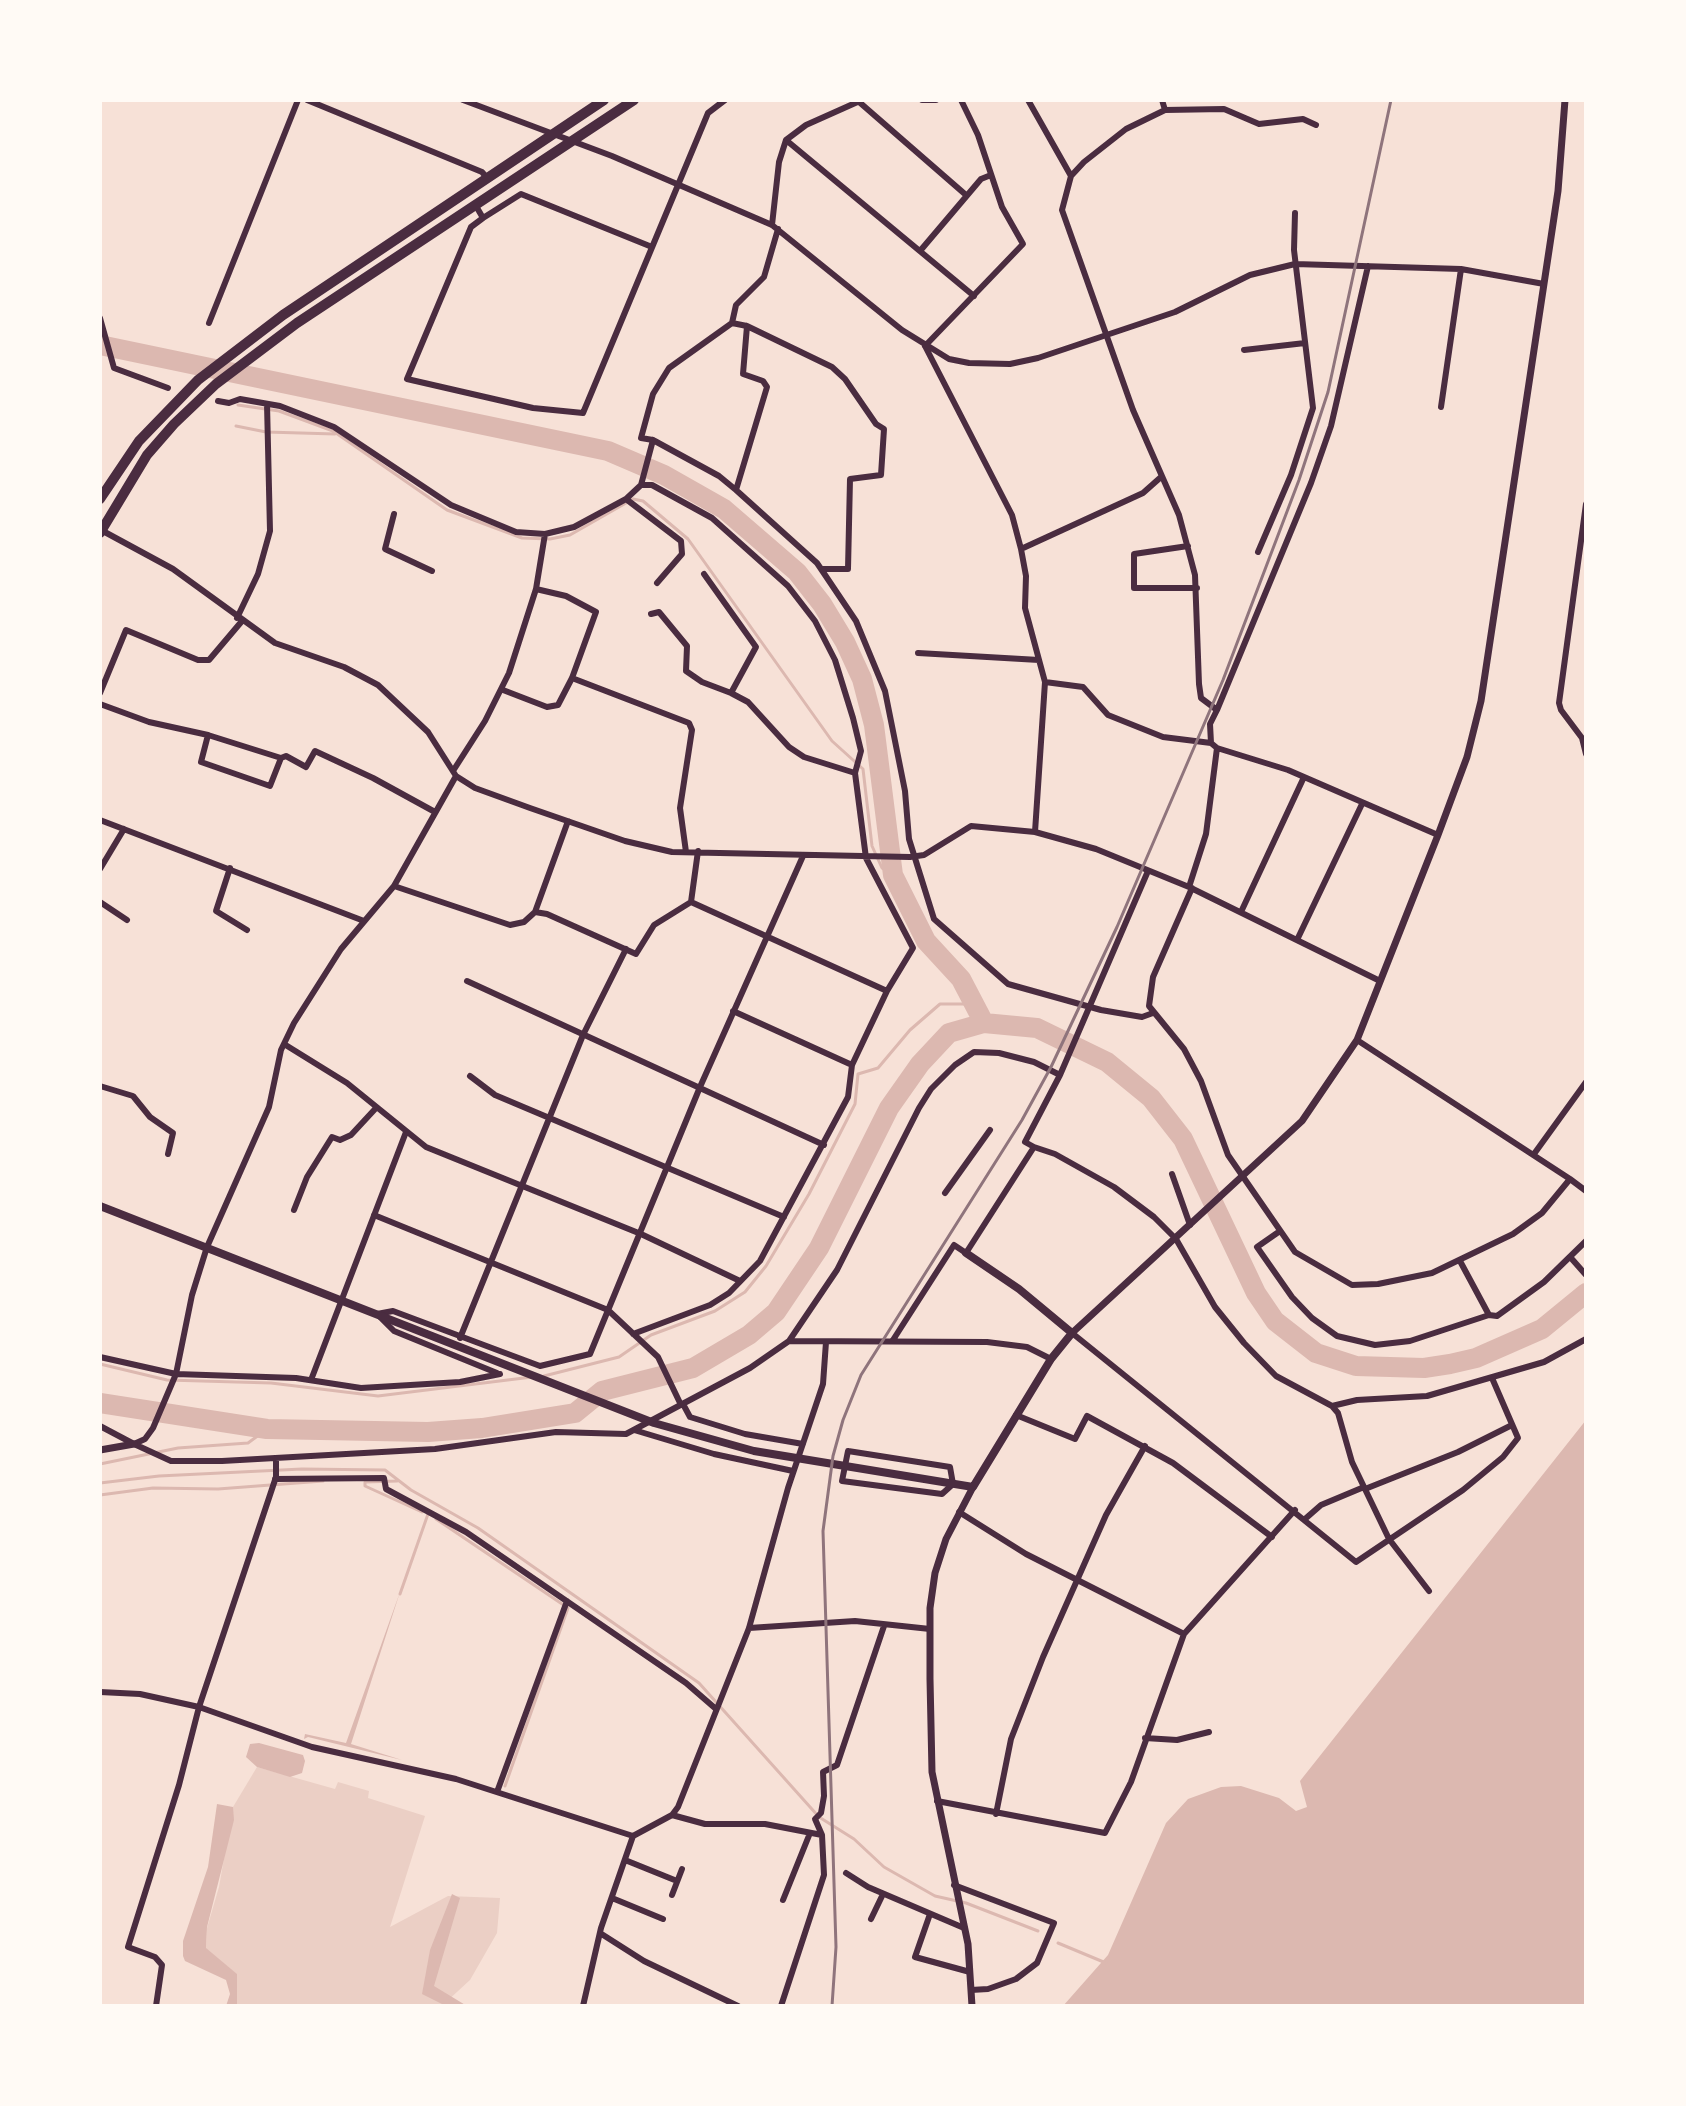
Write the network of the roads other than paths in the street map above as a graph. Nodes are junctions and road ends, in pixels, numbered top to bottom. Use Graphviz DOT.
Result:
graph roads {
  1 [pos="298,100"];
  2 [pos="307,100"];
  3 [pos="463,100"];
  4 [pos="604,100"];
  5 [pos="634,100"];
  6 [pos="725,100"];
  7 [pos="860,100"];
  8 [pos="922,100"];
  9 [pos="936,100"];
  10 [pos="961,100"];
  11 [pos="1028,100"];
  12 [pos="1162,100"];
  13 [pos="1565,100"];
  14 [pos="1165,110"];
  15 [pos="1316,125"];
  16 [pos="552,134"];
  17 [pos="786,140"];
  18 [pos="572,141"];
  19 [pos="991,175"];
  20 [pos="1071,176"];
  21 [pos="488,179"];
  22 [pos="679,185"];
  23 [pos="966,195"];
  24 [pos="476,206"];
  25 [pos="1295,213"];
  26 [pos="483,218"];
  27 [pos="775,227"];
  28 [pos="652,247"];
  29 [pos="920,251"];
  30 [pos="1295,264"];
  31 [pos="1368,266"];
  32 [pos="1461,269"];
  33 [pos="1544,284"];
  34 [pos="974,296"];
  35 [pos="100,318"];
  36 [pos="209,323"];
  37 [pos="732,323"];
  38 [pos="747,326"];
  39 [pos="1105,336"];
  40 [pos="1305,343"];
  41 [pos="925,346"];
  42 [pos="1244,350"];
  43 [pos="168,388"];
  44 [pos="218,401"];
  45 [pos="267,404"];
  46 [pos="1441,407"];
  47 [pos="653,440"];
  48 [pos="1161,477"];
  49 [pos="641,483"];
  50 [pos="736,490"];
  51 [pos="100,499"];
  52 [pos="626,499"];
  53 [pos="1586,504"];
  54 [pos="394,514"];
  55 [pos="100,531"];
  56 [pos="545,534"];
  57 [pos="1188,546"];
  58 [pos="1021,549"];
  59 [pos="1258,552"];
  60 [pos="822,569"];
  61 [pos="432,571"];
  62 [pos="704,574"];
  63 [pos="657,583"];
  64 [pos="1197,588"];
  65 [pos="536,589"];
  66 [pos="651,614"];
  67 [pos="239,620"];
  68 [pos="918,653"];
  69 [pos="1039,660"];
  70 [pos="572,678"];
  71 [pos="1045,682"];
  72 [pos="503,690"];
  73 [pos="100,693"];
  74 [pos="731,693"];
  75 [pos="100,704"];
  76 [pos="1217,710"];
  77 [pos="208,735"];
  78 [pos="1214,746"];
  79 [pos="1586,754"];
  80 [pos="281,758"];
  81 [pos="855,773"];
  82 [pos="455,774"];
  83 [pos="1304,777"];
  84 [pos="1362,804"];
  85 [pos="435,812"];
  86 [pos="100,820"];
  87 [pos="568,821"];
  88 [pos="124,829"];
  89 [pos="1035,832"];
  90 [pos="1438,835"];
  91 [pos="698,851"];
  92 [pos="686,852"];
  93 [pos="803,856"];
  94 [pos="913,857"];
  95 [pos="869,858"];
  96 [pos="230,868"];
  97 [pos="100,869"];
  98 [pos="1148,871"];
  99 [pos="394,886"];
  100 [pos="1191,888"];
  101 [pos="100,902"];
  102 [pos="691,902"];
  103 [pos="535,912"];
  104 [pos="1241,912"];
  105 [pos="127,920"];
  106 [pos="364,921"];
  107 [pos="247,930"];
  108 [pos="768,935"];
  109 [pos="1297,940"];
  110 [pos="626,949"];
  111 [pos="467,981"];
  112 [pos="1380,981"];
  113 [pos="887,991"];
  114 [pos="1091,1008"];
  115 [pos="733,1011"];
  116 [pos="1153,1013"];
  117 [pos="583,1035"];
  118 [pos="1357,1040"];
  119 [pos="284,1044"];
  120 [pos="852,1065"];
  121 [pos="1060,1075"];
  122 [pos="470,1076"];
  123 [pos="1586,1082"];
  124 [pos="100,1086"];
  125 [pos="700,1087"];
  126 [pos="376,1108"];
  127 [pos="551,1117"];
  128 [pos="990,1130"];
  129 [pos="406,1132"];
  130 [pos="824,1145"];
  131 [pos="1034,1147"];
  132 [pos="168,1154"];
  133 [pos="1534,1154"];
  134 [pos="667,1168"];
  135 [pos="1172,1174"];
  136 [pos="1570,1179"];
  137 [pos="1239,1180"];
  138 [pos="522,1187"];
  139 [pos="1586,1191"];
  140 [pos="945,1193"];
  141 [pos="100,1206"];
  142 [pos="294,1210"];
  143 [pos="374,1215"];
  144 [pos="784,1217"];
  145 [pos="1192,1222"];
  146 [pos="1280,1231"];
  147 [pos="641,1234"];
  148 [pos="1176,1239"];
  149 [pos="1586,1241"];
  150 [pos="207,1247"];
  151 [pos="966,1253"];
  152 [pos="1573,1260"];
  153 [pos="1460,1261"];
  154 [pos="490,1263"];
  155 [pos="1586,1275"];
  156 [pos="740,1281"];
  157 [pos="341,1301"];
  158 [pos="608,1310"];
  159 [pos="377,1314"];
  160 [pos="1489,1315"];
  161 [pos="1072,1333"];
  162 [pos="633,1334"];
  163 [pos="460,1338"];
  164 [pos="1586,1339"];
  165 [pos="893,1340"];
  166 [pos="789,1341"];
  167 [pos="826,1342"];
  168 [pos="100,1357"];
  169 [pos="1051,1359"];
  170 [pos="175,1375"];
  171 [pos="1492,1378"];
  172 [pos="311,1380"];
  173 [pos="680,1402"];
  174 [pos="1332,1406"];
  175 [pos="1016,1415"];
  176 [pos="100,1426"];
  177 [pos="1510,1426"];
  178 [pos="634,1430"];
  179 [pos="134,1444"];
  180 [pos="803,1444"];
  181 [pos="1145,1446"];
  182 [pos="100,1450"];
  183 [pos="276,1461"];
  184 [pos="793,1471"];
  185 [pos="276,1478"];
  186 [pos="953,1484"];
  187 [pos="973,1487"];
  188 [pos="1364,1488"];
  189 [pos="1295,1510"];
  190 [pos="959,1512"];
  191 [pos="1305,1519"];
  192 [pos="1272,1537"];
  193 [pos="1389,1539"];
  194 [pos="1076,1580"];
  195 [pos="1429,1591"];
  196 [pos="567,1601"];
  197 [pos="884,1626"];
  198 [pos="749,1628"];
  199 [pos="930,1629"];
  200 [pos="1184,1634"];
  201 [pos="100,1692"];
  202 [pos="199,1707"];
  203 [pos="717,1707"];
  204 [pos="1209,1732"];
  205 [pos="1145,1738"];
  206 [pos="497,1792"];
  207 [pos="937,1801"];
  208 [pos="996,1814"];
  209 [pos="672,1815"];
  210 [pos="810,1833"];
  211 [pos="822,1835"];
  212 [pos="633,1836"];
  213 [pos="625,1860"];
  214 [pos="682,1869"];
  215 [pos="846,1873"];
  216 [pos="677,1881"];
  217 [pos="956,1889"];
  218 [pos="883,1894"];
  219 [pos="672,1895"];
  220 [pos="612,1898"];
  221 [pos="783,1900"];
  222 [pos="930,1914"];
  223 [pos="663,1919"];
  224 [pos="871,1919"];
  225 [pos="964,1928"];
  226 [pos="600,1933"];
  227 [pos="970,1972"];
  228 [pos="971,1990"];
  229 [pos="156,2006"];
  230 [pos="583,2006"];
  231 [pos="738,2006"];
  232 [pos="781,2006"];
  233 [pos="972,2006"];
  1 -- 36 [label="street"];
  2 -- 21 [label="street"];
  3 -- 16 [label="street"];
  4 -- 16 [label="highway"];
  5 -- 18 [label="highway"];
  6 -- 22 [label="street"];
  7 -- 17 [label="street"];
  7 -- 23 [label="street"];
  8 -- 9 [label="street"];
  10 -- 19 [label="street"];
  11 -- 20 [label="street"];
  12 -- 14 [label="street"];
  13 -- 33 [label="street"];
  14 -- 15 [label="street"];
  14 -- 20 [label="street"];
  16 -- 18 [label="street"];
  16 -- 21 [label="highway"];
  17 -- 27 [label="street"];
  17 -- 29 [label="street"];
  18 -- 22 [label="street"];
  18 -- 24 [label="highway"];
  19 -- 23 [label="street"];
  19 -- 34 [label="street"];
  20 -- 39 [label="street"];
  21 -- 51 [label="highway"];
  22 -- 27 [label="street"];
  22 -- 28 [label="street"];
  23 -- 29 [label="street"];
  24 -- 26 [label="street"];
  24 -- 55 [label="highway"];
  25 -- 30 [label="street"];
  26 -- 28 [label="street"];
  26 -- 28 [label="street"];
  27 -- 37 [label="street"];
  27 -- 41 [label="street"];
  29 -- 34 [label="street"];
  30 -- 31 [label="street"];
  30 -- 39 [label="street"];
  30 -- 40 [label="street"];
  31 -- 32 [label="street"];
  31 -- 76 [label="street"];
  32 -- 33 [label="street"];
  32 -- 46 [label="street"];
  33 -- 90 [label="street"];
  34 -- 41 [label="street"];
  35 -- 43 [label="street"];
  37 -- 38 [label="street"];
  37 -- 47 [label="street"];
  38 -- 50 [label="street"];
  38 -- 60 [label="street"];
  39 -- 41 [label="street"];
  39 -- 48 [label="street"];
  40 -- 42 [label="street"];
  40 -- 59 [label="street"];
  41 -- 58 [label="street"];
  44 -- 45 [label="street"];
  45 -- 56 [label="street"];
  45 -- 67 [label="street"];
  47 -- 49 [label="street"];
  47 -- 50 [label="street"];
  48 -- 57 [label="street"];
  48 -- 58 [label="street"];
  49 -- 52 [label="street"];
  49 -- 81 [label="street"];
  50 -- 60 [label="street"];
  52 -- 56 [label="street"];
  52 -- 63 [label="street"];
  53 -- 79 [label="street"];
  54 -- 61 [label="street"];
  55 -- 67 [label="street"];
  56 -- 65 [label="street"];
  57 -- 64 [label="street"];
  57 -- 64 [label="street"];
  58 -- 69 [label="street"];
  60 -- 94 [label="street"];
  62 -- 74 [label="street"];
  64 -- 76 [label="street"];
  65 -- 70 [label="street"];
  65 -- 72 [label="street"];
  66 -- 74 [label="street"];
  67 -- 73 [label="street"];
  67 -- 82 [label="street"];
  68 -- 69 [label="street"];
  69 -- 71 [label="street"];
  70 -- 72 [label="street"];
  70 -- 92 [label="street"];
  71 -- 78 [label="street"];
  71 -- 89 [label="street"];
  72 -- 82 [label="street"];
  74 -- 81 [label="street"];
  75 -- 77 [label="street"];
  76 -- 78 [label="street"];
  77 -- 80 [label="street"];
  77 -- 80 [label="street"];
  78 -- 83 [label="street"];
  78 -- 100 [label="street"];
  80 -- 85 [label="street"];
  81 -- 95 [label="street"];
  82 -- 85 [label="street"];
  82 -- 87 [label="street"];
  83 -- 84 [label="street"];
  83 -- 104 [label="street"];
  84 -- 90 [label="street"];
  84 -- 109 [label="street"];
  85 -- 99 [label="street"];
  86 -- 88 [label="street"];
  87 -- 92 [label="street"];
  87 -- 103 [label="street"];
  88 -- 96 [label="street"];
  88 -- 97 [label="street"];
  89 -- 94 [label="street"];
  89 -- 98 [label="street"];
  90 -- 112 [label="street"];
  91 -- 92 [label="street"];
  91 -- 93 [label="street"];
  91 -- 102 [label="street"];
  93 -- 95 [label="street"];
  93 -- 108 [label="street"];
  94 -- 95 [label="street"];
  94 -- 114 [label="street"];
  95 -- 113 [label="street"];
  96 -- 106 [label="street"];
  96 -- 107 [label="street"];
  98 -- 100 [label="street"];
  98 -- 114 [label="street"];
  99 -- 103 [label="street"];
  99 -- 106 [label="street"];
  100 -- 104 [label="street"];
  100 -- 116 [label="street"];
  101 -- 105 [label="street"];
  102 -- 108 [label="street"];
  102 -- 110 [label="street"];
  103 -- 110 [label="street"];
  104 -- 109 [label="street"];
  106 -- 119 [label="street"];
  108 -- 113 [label="street"];
  108 -- 115 [label="street"];
  109 -- 112 [label="street"];
  110 -- 117 [label="street"];
  111 -- 117 [label="street"];
  112 -- 118 [label="street"];
  113 -- 120 [label="street"];
  114 -- 116 [label="street"];
  114 -- 121 [label="street"];
  115 -- 120 [label="street"];
  115 -- 125 [label="street"];
  116 -- 137 [label="street"];
  117 -- 125 [label="street"];
  117 -- 127 [label="street"];
  118 -- 133 [label="street"];
  118 -- 137 [label="street"];
  119 -- 126 [label="street"];
  119 -- 150 [label="street"];
  120 -- 130 [label="street"];
  121 -- 131 [label="street"];
  121 -- 166 [label="street"];
  122 -- 127 [label="street"];
  123 -- 133 [label="street"];
  124 -- 132 [label="street"];
  125 -- 130 [label="street"];
  125 -- 134 [label="street"];
  126 -- 129 [label="street"];
  126 -- 142 [label="street"];
  127 -- 134 [label="street"];
  127 -- 138 [label="street"];
  128 -- 140 [label="street"];
  129 -- 138 [label="street"];
  129 -- 143 [label="street"];
  130 -- 144 [label="street"];
  131 -- 148 [label="street"];
  131 -- 151 [label="street"];
  133 -- 136 [label="street"];
  134 -- 144 [label="street"];
  134 -- 147 [label="street"];
  135 -- 145 [label="street"];
  136 -- 139 [label="street"];
  136 -- 153 [label="street"];
  137 -- 145 [label="street"];
  137 -- 146 [label="street"];
  138 -- 147 [label="street"];
  138 -- 154 [label="street"];
  141 -- 150 [label="main road"];
  143 -- 154 [label="street"];
  143 -- 157 [label="street"];
  144 -- 156 [label="street"];
  145 -- 148 [label="street"];
  146 -- 153 [label="street"];
  146 -- 160 [label="street"];
  147 -- 156 [label="street"];
  147 -- 158 [label="street"];
  148 -- 161 [label="street"];
  148 -- 174 [label="street"];
  149 -- 152 [label="street"];
  150 -- 157 [label="main road"];
  150 -- 170 [label="street"];
  151 -- 161 [label="main road"];
  151 -- 165 [label="street"];
  152 -- 155 [label="street"];
  152 -- 160 [label="street"];
  153 -- 160 [label="street"];
  154 -- 158 [label="street"];
  154 -- 163 [label="street"];
  156 -- 162 [label="street"];
  157 -- 159 [label="main road"];
  157 -- 172 [label="street"];
  158 -- 162 [label="street"];
  158 -- 163 [label="street"];
  159 -- 163 [label="street"];
  159 -- 172 [label="street"];
  159 -- 186 [label="main road"];
  161 -- 169 [label="main road"];
  161 -- 189 [label="street"];
  162 -- 173 [label="street"];
  164 -- 171 [label="street"];
  165 -- 167 [label="street"];
  165 -- 169 [label="street"];
  166 -- 167 [label="street"];
  166 -- 173 [label="street"];
  167 -- 180 [label="street"];
  168 -- 170 [label="street"];
  169 -- 175 [label="main road"];
  170 -- 172 [label="street"];
  170 -- 179 [label="street"];
  171 -- 174 [label="street"];
  171 -- 177 [label="street"];
  173 -- 178 [label="street"];
  173 -- 180 [label="street"];
  174 -- 188 [label="street"];
  175 -- 181 [label="street"];
  175 -- 187 [label="main road"];
  176 -- 179 [label="street"];
  177 -- 188 [label="street"];
  177 -- 193 [label="street"];
  178 -- 183 [label="street"];
  178 -- 184 [label="street"];
  179 -- 182 [label="street"];
  179 -- 183 [label="street"];
  180 -- 184 [label="street"];
  181 -- 192 [label="street"];
  181 -- 194 [label="street"];
  183 -- 185 [label="street"];
  184 -- 198 [label="street"];
  185 -- 196 [label="street"];
  185 -- 202 [label="street"];
  186 -- 186 [label="street"];
  186 -- 187 [label="main road"];
  187 -- 190 [label="street"];
  188 -- 191 [label="street"];
  188 -- 193 [label="street"];
  189 -- 191 [label="street"];
  189 -- 192 [label="street"];
  190 -- 194 [label="street"];
  190 -- 199 [label="street"];
  191 -- 193 [label="street"];
  192 -- 200 [label="street"];
  193 -- 195 [label="street"];
  194 -- 200 [label="street"];
  194 -- 208 [label="street"];
  196 -- 203 [label="street"];
  196 -- 206 [label="street"];
  197 -- 198 [label="street"];
  197 -- 199 [label="street"];
  197 -- 211 [label="street"];
  198 -- 203 [label="street"];
  199 -- 207 [label="street"];
  200 -- 205 [label="street"];
  201 -- 202 [label="street"];
  202 -- 206 [label="street"];
  202 -- 229 [label="street"];
  203 -- 209 [label="street"];
  204 -- 205 [label="street"];
  205 -- 208 [label="street"];
  206 -- 212 [label="street"];
  207 -- 208 [label="street"];
  207 -- 217 [label="street"];
  209 -- 210 [label="street"];
  209 -- 212 [label="street"];
  210 -- 211 [label="street"];
  210 -- 221 [label="street"];
  211 -- 232 [label="street"];
  212 -- 213 [label="street"];
  213 -- 216 [label="street"];
  213 -- 220 [label="street"];
  214 -- 216 [label="street"];
  215 -- 218 [label="street"];
  216 -- 219 [label="street"];
  217 -- 225 [label="street"];
  217 -- 228 [label="street"];
  218 -- 222 [label="street"];
  218 -- 224 [label="street"];
  220 -- 223 [label="street"];
  220 -- 226 [label="street"];
  222 -- 225 [label="street"];
  222 -- 227 [label="street"];
  225 -- 227 [label="street"];
  226 -- 230 [label="street"];
  226 -- 231 [label="street"];
  227 -- 228 [label="street"];
  228 -- 233 [label="street"];
}
